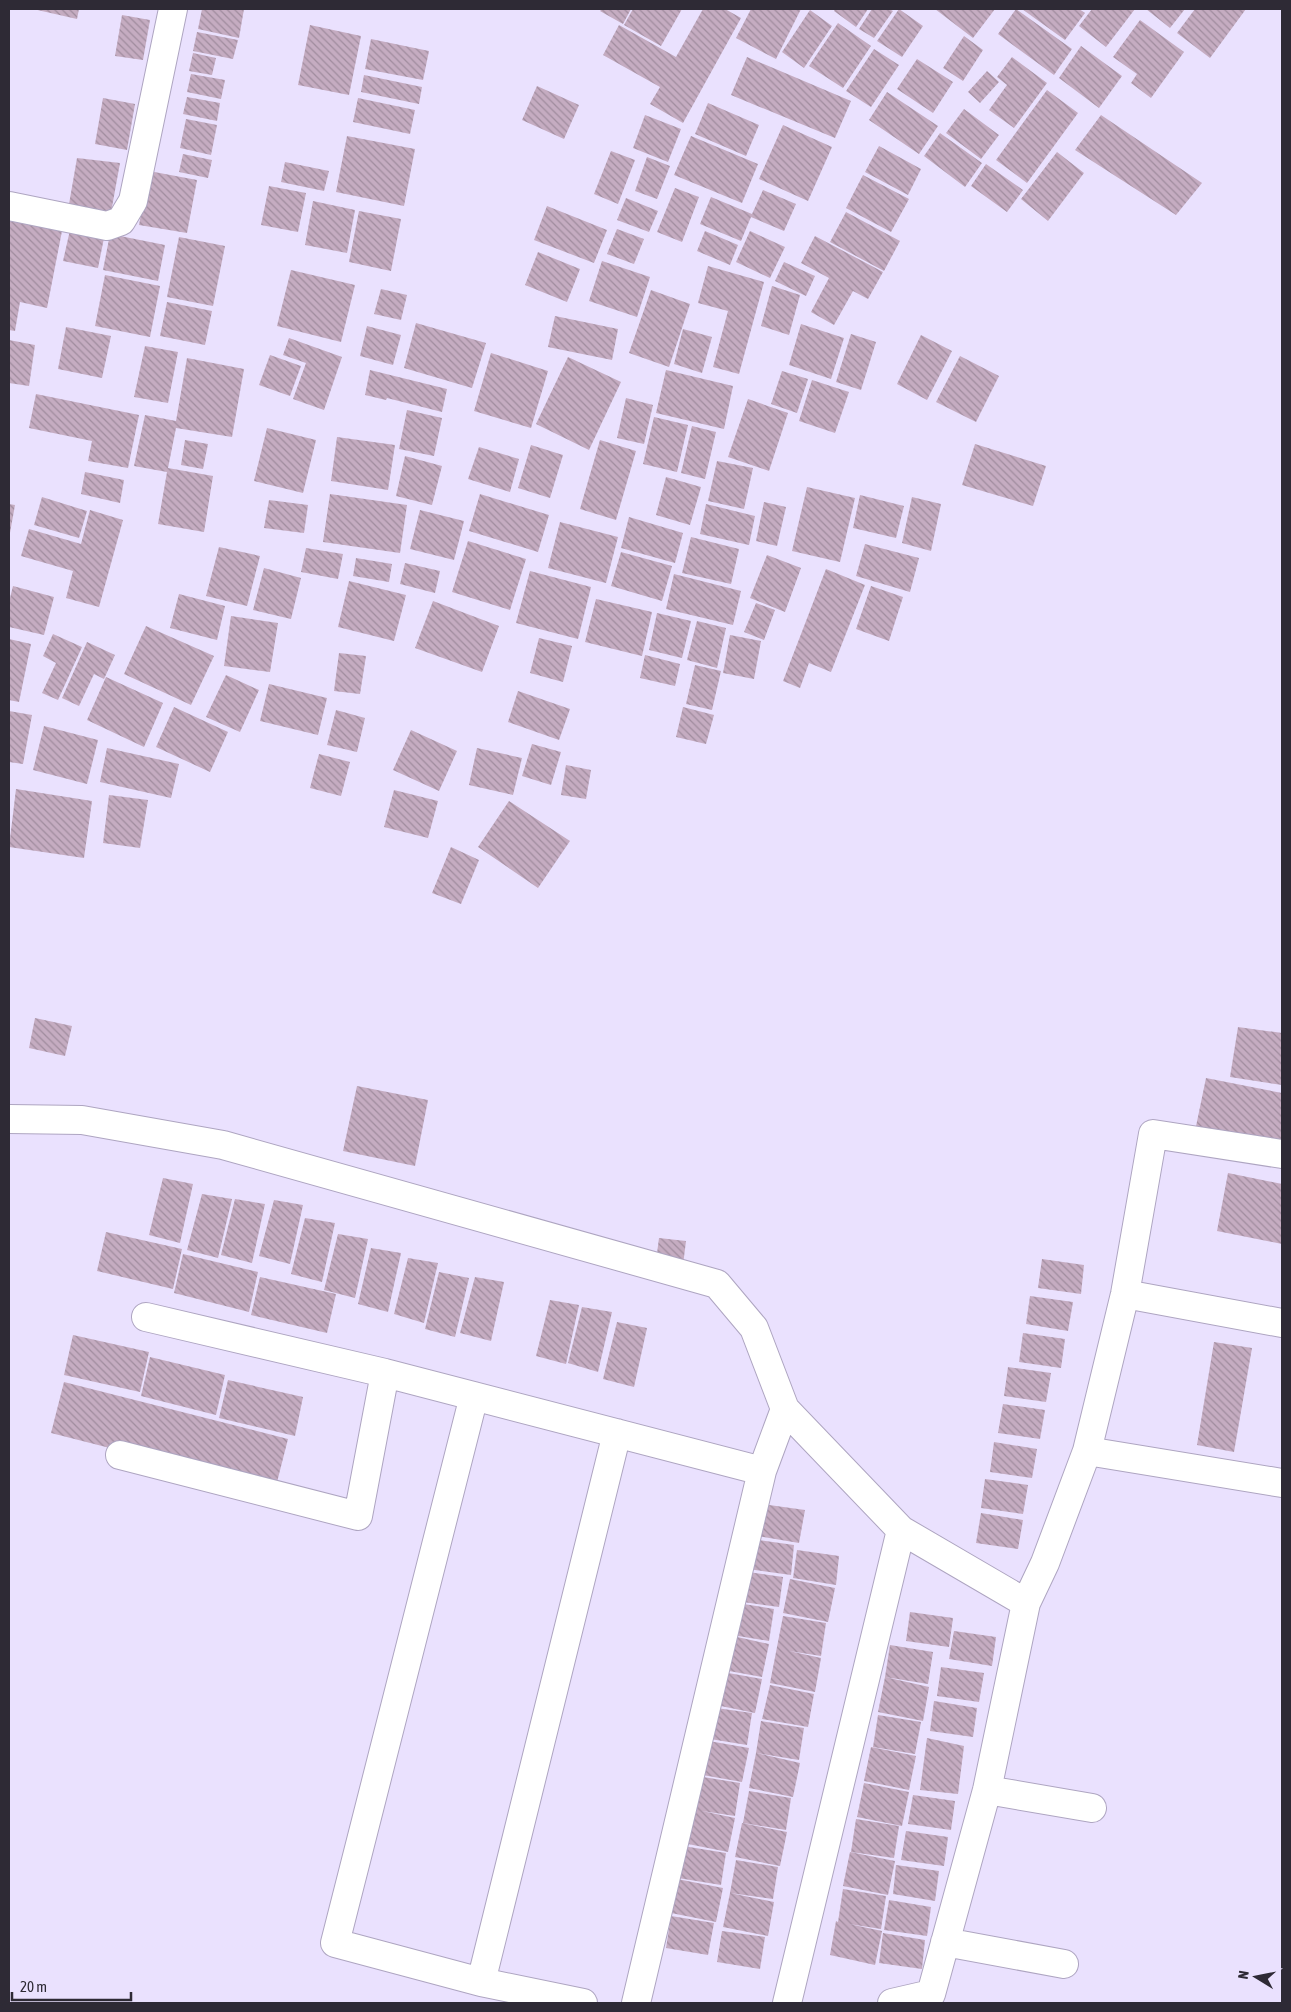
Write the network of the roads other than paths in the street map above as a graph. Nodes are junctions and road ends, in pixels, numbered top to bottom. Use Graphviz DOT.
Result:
graph roads {
  1 [pos="174,9"];
  2 [pos="9,206"];
  3 [pos="9,1119"];
  4 [pos="1282,1154"];
  5 [pos="1125,1294"];
  6 [pos="146,1317"];
  7 [pos="1282,1324"];
  8 [pos="385,1373"];
  9 [pos="474,1396"];
  10 [pos="785,1409"];
  11 [pos="617,1433"];
  12 [pos="1086,1451"];
  13 [pos="120,1455"];
  14 [pos="762,1472"];
  15 [pos="1282,1483"];
  16 [pos="901,1530"];
  17 [pos="1026,1603"];
  18 [pos="987,1790"];
  19 [pos="1092,1808"];
  20 [pos="945,1942"];
  21 [pos="1064,1964"];
  22 [pos="481,1982"];
  23 [pos="583,2003"];
  24 [pos="636,2003"];
  25 [pos="787,2003"];
  26 [pos="892,2003"];
  1 -- 2 [label="street"];
  3 -- 10 [label="street"];
  4 -- 5 [label="street"];
  5 -- 7 [label="street"];
  5 -- 12 [label="street"];
  6 -- 8 [label="street"];
  8 -- 9 [label="street"];
  8 -- 13 [label="street"];
  9 -- 11 [label="street"];
  9 -- 22 [label="street"];
  10 -- 14 [label="street"];
  10 -- 16 [label="street"];
  11 -- 14 [label="street"];
  11 -- 22 [label="street"];
  12 -- 15 [label="street"];
  12 -- 17 [label="street"];
  14 -- 24 [label="street"];
  16 -- 17 [label="street"];
  16 -- 25 [label="street"];
  17 -- 18 [label="street"];
  18 -- 19 [label="street"];
  18 -- 20 [label="street"];
  20 -- 21 [label="street"];
  20 -- 26 [label="street"];
  22 -- 23 [label="street"];
}
